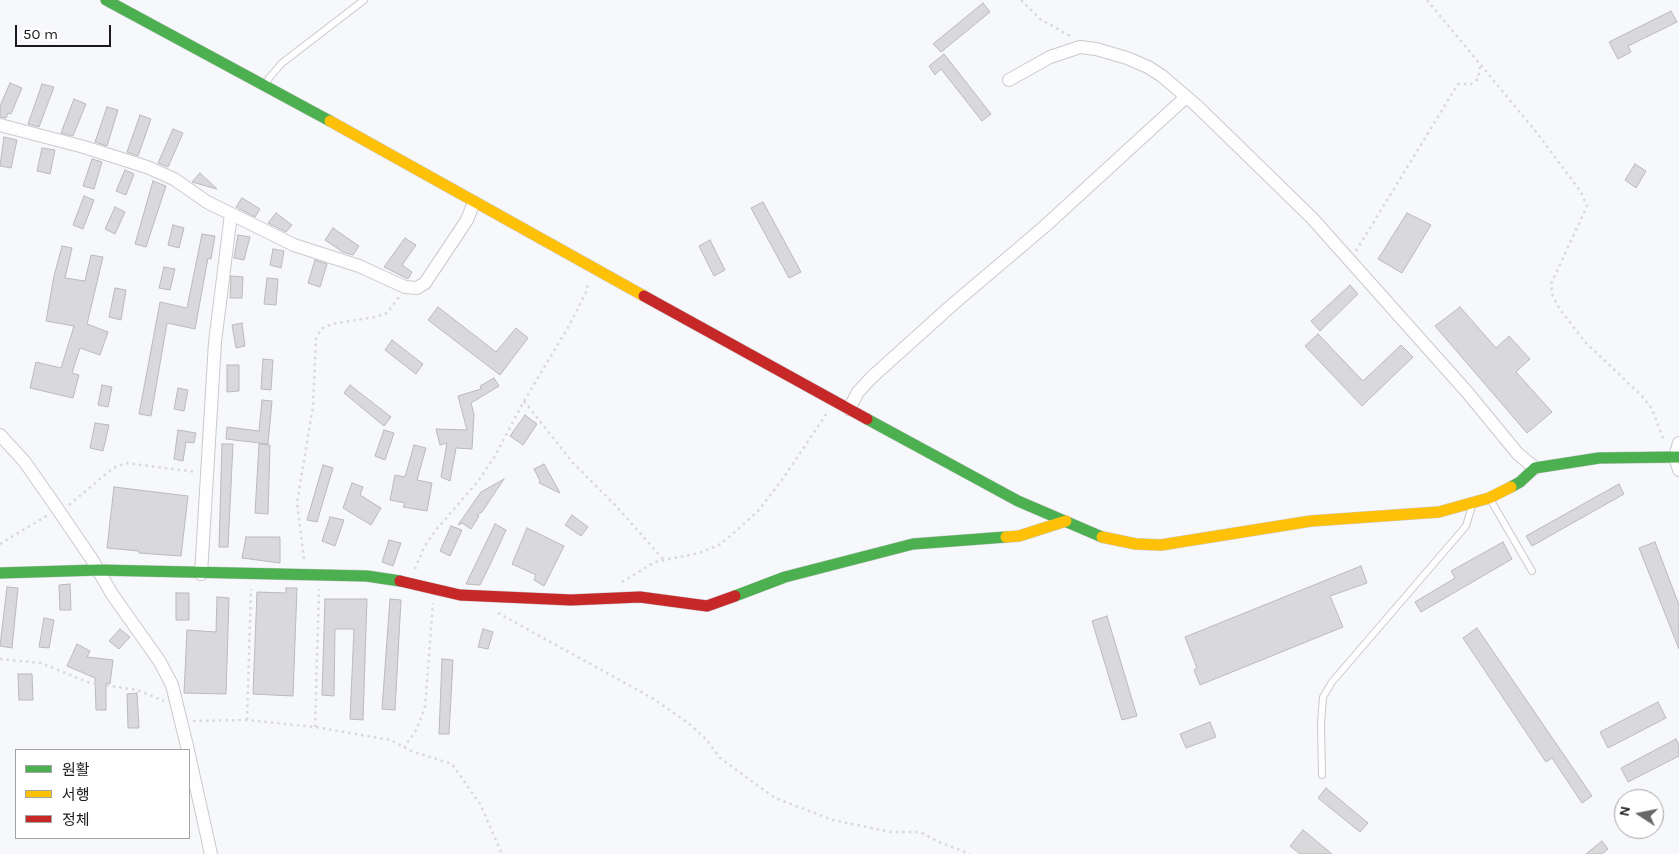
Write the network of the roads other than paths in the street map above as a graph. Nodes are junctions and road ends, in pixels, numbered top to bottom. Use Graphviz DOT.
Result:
graph roads {
  1 [pos="106,0"];
  2 [pos="364,0"];
  3 [pos="1010,80"];
  4 [pos="266,86"];
  5 [pos="1186,97"];
  6 [pos="0,125"];
  7 [pos="474,202"];
  8 [pos="231,214"];
  9 [pos="848,409"];
  10 [pos="0,435"];
  11 [pos="1679,443"];
  12 [pos="1677,457"];
  13 [pos="1535,468"];
  14 [pos="1679,470"];
  15 [pos="1489,498"];
  16 [pos="1473,503"];
  17 [pos="1066,521"];
  18 [pos="98,570"];
  19 [pos="1532,571"];
  20 [pos="0,573"];
  21 [pos="201,574"];
  22 [pos="188,749"];
  23 [pos="190,760"];
  24 [pos="1322,775"];
  25 [pos="211,854"];
  1 -- 4 [label="street"];
  2 -- 4 [label="lane"];
  3 -- 5 [label="street"];
  4 -- 7 [label="street"];
  5 -- 9 [label="street"];
  5 -- 13 [label="street"];
  6 -- 8 [label="street"];
  7 -- 8 [label="street"];
  7 -- 9 [label="street"];
  8 -- 21 [label="street"];
  9 -- 17 [label="street"];
  10 -- 18 [label="street"];
  11 -- 12 [label="street"];
  12 -- 13 [label="street"];
  12 -- 14 [label="street"];
  13 -- 15 [label="street"];
  15 -- 16 [label="street"];
  15 -- 19 [label="lane"];
  16 -- 17 [label="street"];
  16 -- 24 [label="lane"];
  17 -- 21 [label="street"];
  18 -- 20 [label="street"];
  18 -- 21 [label="street"];
  18 -- 22 [label="street"];
  23 -- 25 [label="street"];
}
